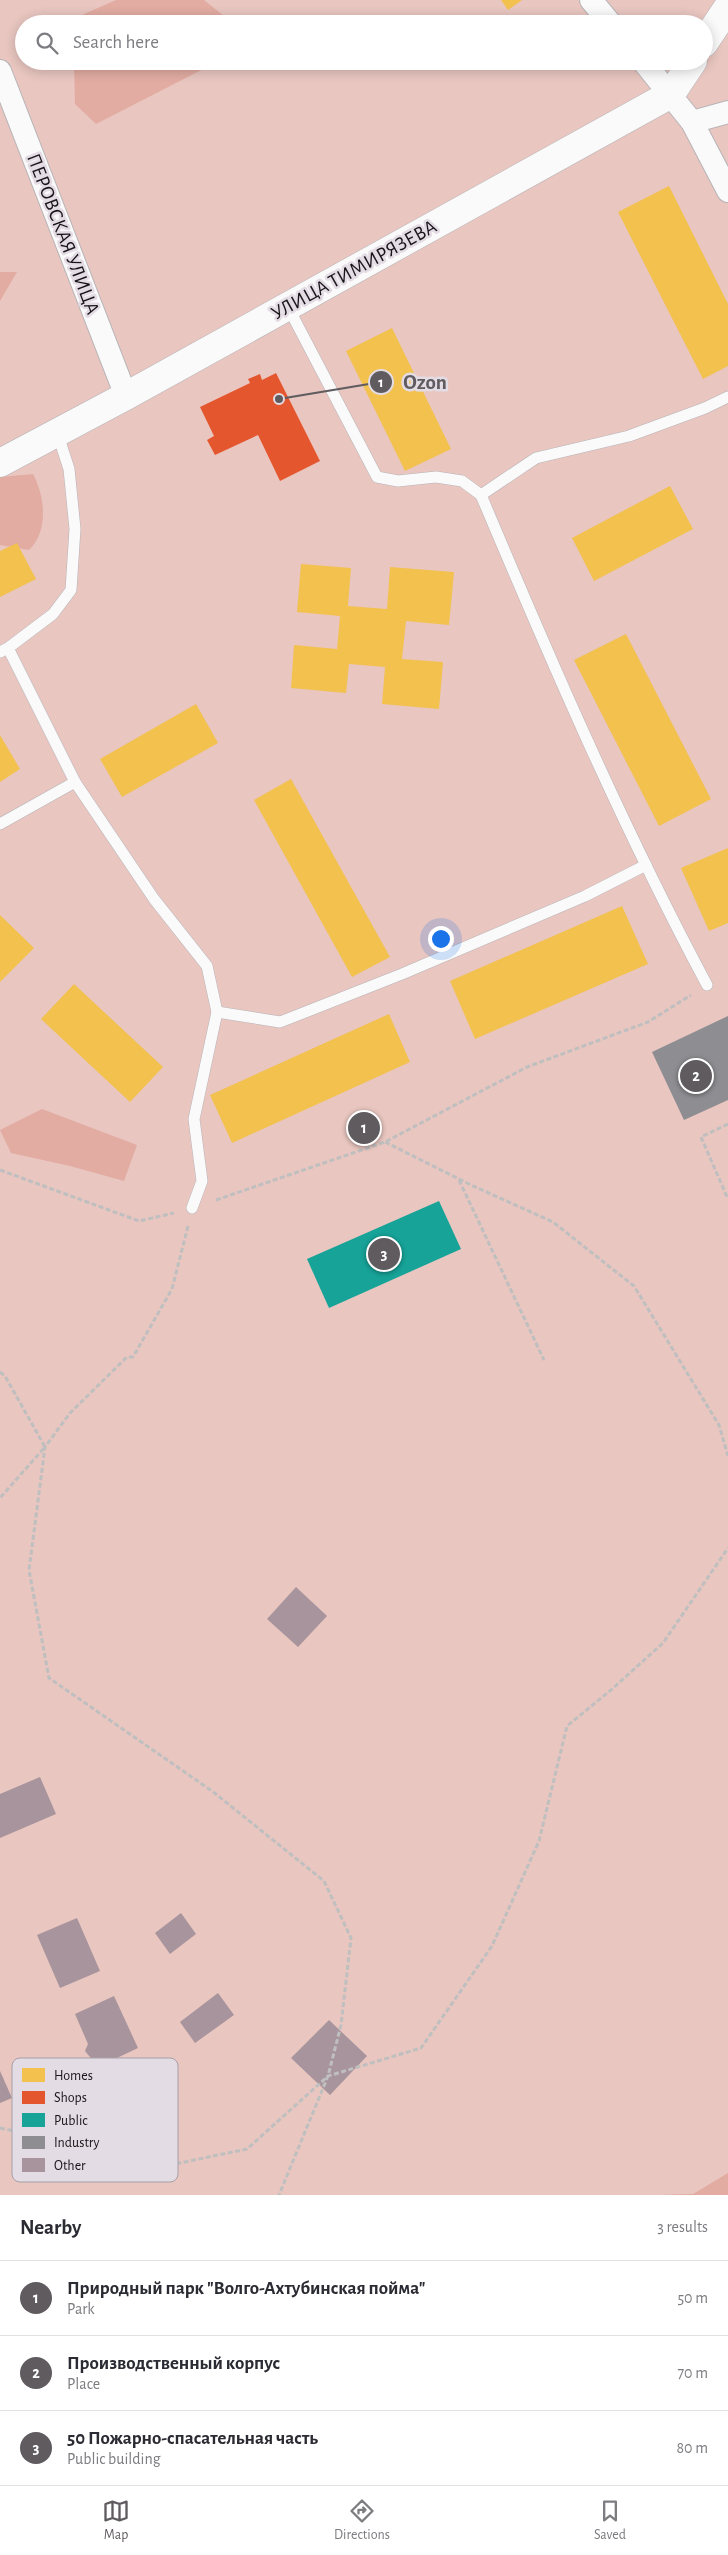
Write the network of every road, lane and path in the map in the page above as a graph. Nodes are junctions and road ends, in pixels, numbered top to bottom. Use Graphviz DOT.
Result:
graph roads {
  1 [pos="591,0"];
  2 [pos="728,7"];
  3 [pos="604,15"];
  4 [pos="713,30"];
  5 [pos="651,70"];
  6 [pos="687,70"];
  7 [pos="0,71"];
  8 [pos="671,94"];
  9 [pos="728,112"];
  10 [pos="692,122"];
  11 [pos="728,191"];
  12 [pos="288,307"];
  13 [pos="126,396"];
  14 [pos="728,397"];
  15 [pos="57,432"];
  16 [pos="0,463"];
  17 [pos="481,495"];
  18 [pos="4,650"];
  19 [pos="75,782"];
  20 [pos="0,824"];
  21 [pos="646,864"];
  22 [pos="707,985"];
  23 [pos="217,1012"];
  24 [pos="728,1124"];
  25 [pos="385,1142"];
  26 [pos="0,1170"];
  27 [pos="459,1179"];
  28 [pos="728,1199"];
  29 [pos="192,1208"];
  30 [pos="544,1360"];
  31 [pos="0,1372"];
  32 [pos="45,1447"];
  33 [pos="728,1456"];
  34 [pos="0,1498"];
  35 [pos="728,1548"];
  36 [pos="328,2076"];
  37 [pos="178,2163"];
  38 [pos="279,2195"];
  1 -- 3 [label="street"];
  2 -- 4 [label="street"];
  5 -- 8 [label="street"];
  6 -- 8 [label="street, УЛИЦА ТИМИРЯЗЕВА"];
  7 -- 13 [label="street, ПЕРОВСКАЯ УЛИЦА"];
  8 -- 10 [label="street"];
  8 -- 12 [label="street, УЛИЦА ТИМИРЯЗЕВА"];
  9 -- 10 [label="street"];
  10 -- 11 [label="street"];
  12 -- 13 [label="street, УЛИЦА ТИМИРЯЗЕВА"];
  12 -- 17 [label="lane"];
  13 -- 15 [label="street, УЛИЦА ТИМИРЯЗЕВА"];
  14 -- 17 [label="lane"];
  15 -- 16 [label="street, УЛИЦА ТИМИРЯЗЕВА"];
  15 -- 18 [label="lane"];
  17 -- 21 [label="lane"];
  18 -- 19 [label="lane"];
  19 -- 20 [label="lane"];
  19 -- 23 [label="lane"];
  21 -- 22 [label="lane"];
  21 -- 23 [label="lane"];
  22 -- 25 [label="path"];
  23 -- 29 [label="lane"];
  24 -- 28 [label="path"];
  25 -- 27 [label="path"];
  25 -- 29 [label="path"];
  26 -- 29 [label="path"];
  27 -- 30 [label="path"];
  27 -- 33 [label="path"];
  29 -- 32 [label="path"];
  31 -- 32 [label="path"];
  32 -- 34 [label="path"];
  32 -- 36 [label="path"];
  35 -- 36 [label="path"];
  36 -- 37 [label="path"];
  36 -- 38 [label="path"];
}
